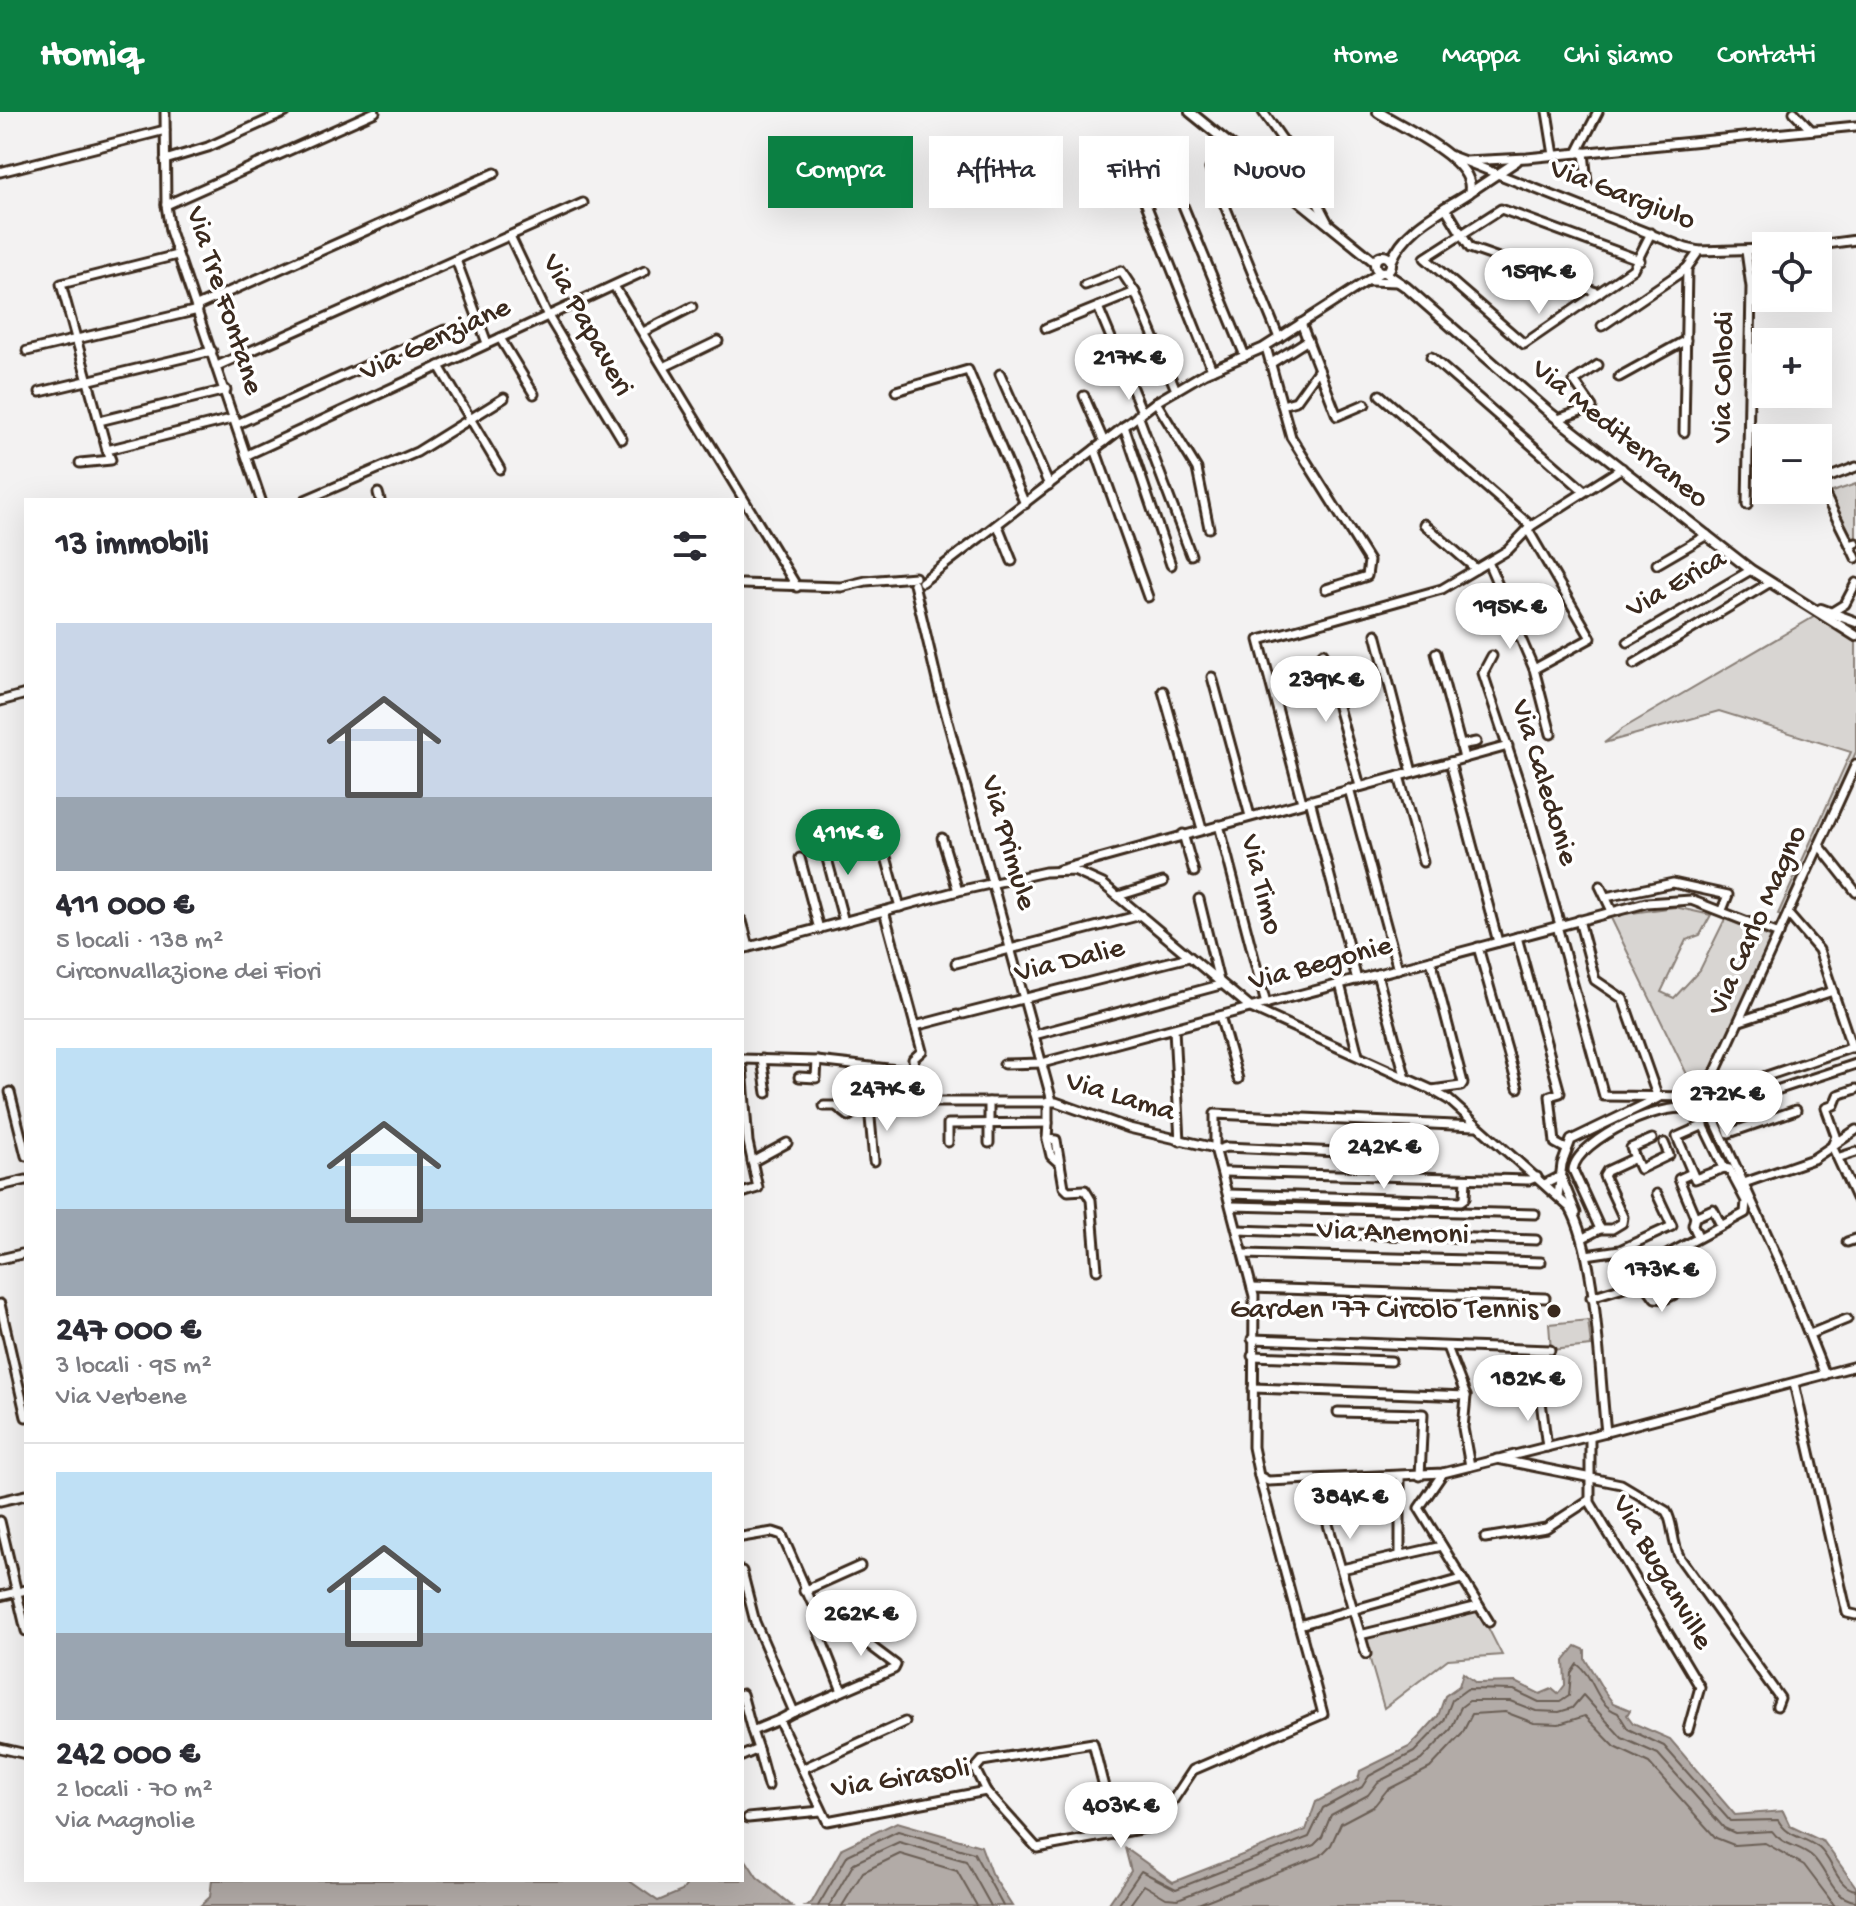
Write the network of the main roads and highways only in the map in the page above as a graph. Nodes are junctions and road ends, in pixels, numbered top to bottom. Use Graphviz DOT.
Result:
graph roads {
  1 [pos="1190,112"];
  2 [pos="1378,112"];
  3 [pos="1375,263"];
  4 [pos="1391,263"];
  5 [pos="1382,272"];
  6 [pos="1406,287"];
  7 [pos="1813,606"];
  8 [pos="1853,622"];
  9 [pos="1856,636"];
  1 -- 3 [label="main road"];
  2 -- 4 [label="main road"];
  3 -- 4 [label="main road"];
  3 -- 5 [label="main road"];
  4 -- 5 [label="main road"];
  4 -- 6 [label="main road"];
  5 -- 6 [label="main road"];
  6 -- 7 [label="main road, Via Mediterraneo"];
  7 -- 8 [label="main road"];
  7 -- 9 [label="main road"];
  8 -- 9 [label="main road"];
}
